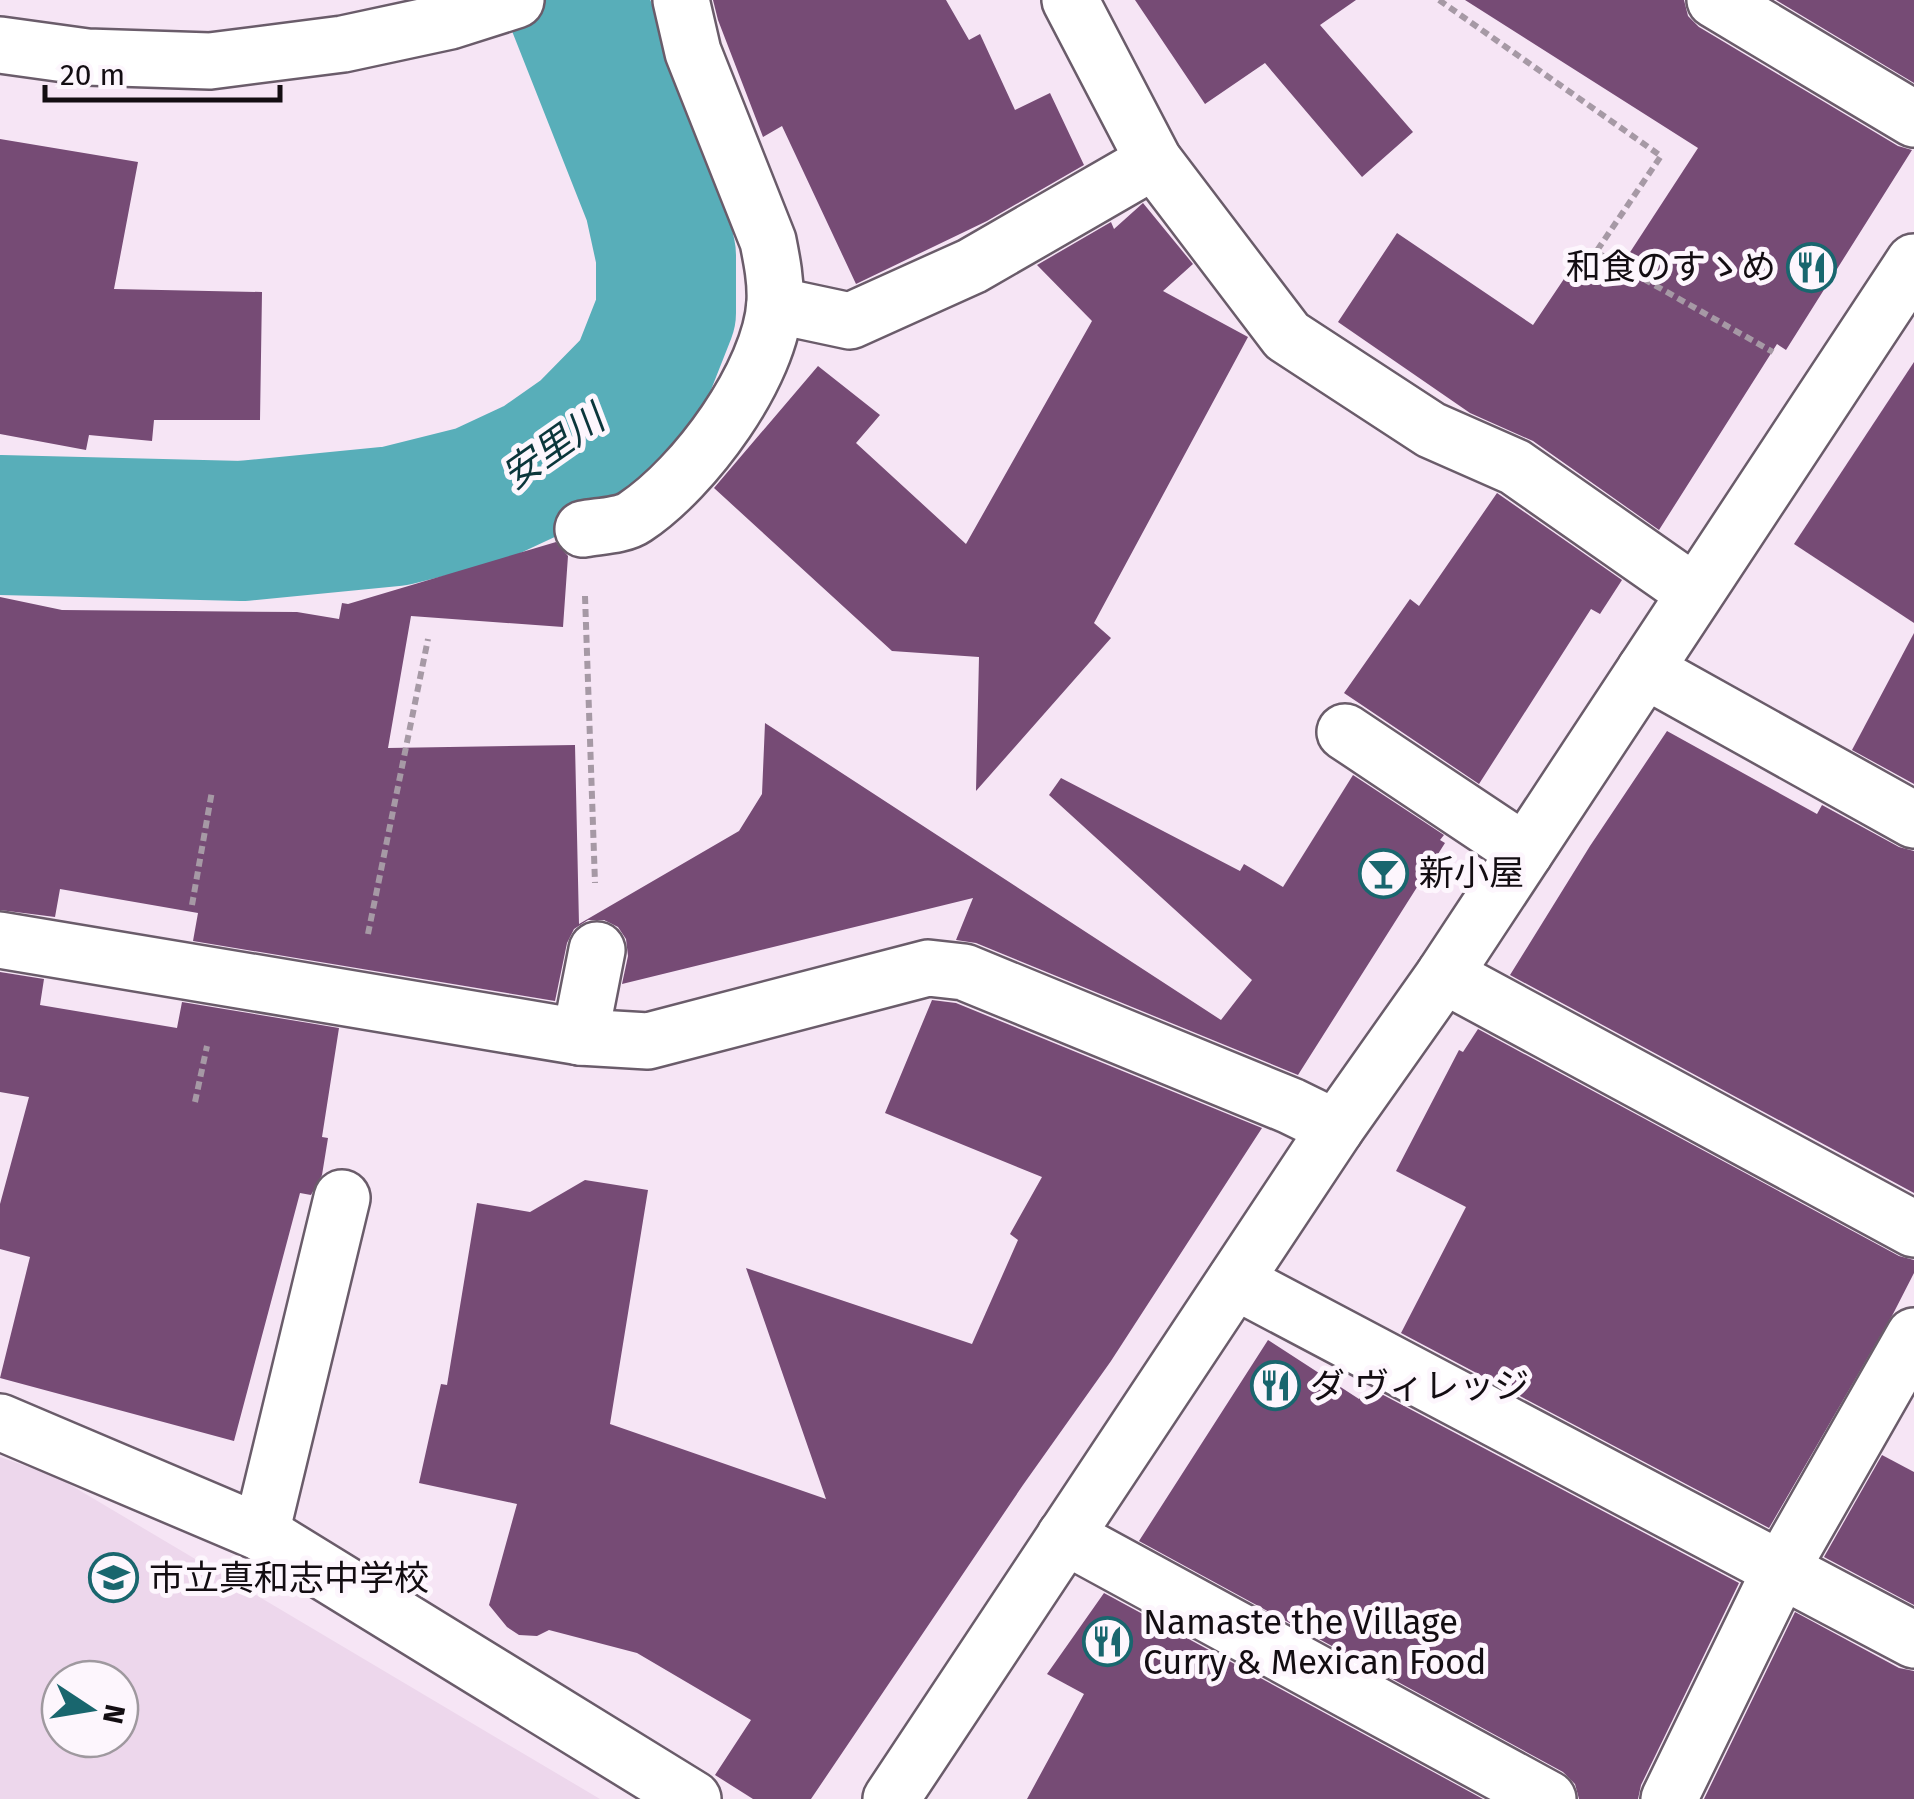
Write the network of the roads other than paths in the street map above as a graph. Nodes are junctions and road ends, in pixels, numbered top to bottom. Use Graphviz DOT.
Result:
graph roads {
  1 [pos="681,0"];
  2 [pos="1070,0"];
  3 [pos="1715,0"];
  4 [pos="505,4"];
  5 [pos="0,45"];
  6 [pos="1914,118"];
  7 [pos="1154,161"];
  8 [pos="1914,262"];
  9 [pos="775,305"];
  10 [pos="583,529"];
  11 [pos="1696,593"];
  12 [pos="1644,670"];
  13 [pos="1346,732"];
  14 [pos="1914,820"];
  15 [pos="1525,852"];
  16 [pos="0,940"];
  17 [pos="597,950"];
  18 [pos="1444,975"];
  19 [pos="580,1037"];
  20 [pos="1336,1128"];
  21 [pos="342,1198"];
  22 [pos="1914,1228"];
  23 [pos="1236,1281"];
  24 [pos="1914,1336"];
  25 [pos="0,1422"];
  26 [pos="262,1533"];
  27 [pos="1066,1536"];
  28 [pos="1780,1570"];
  29 [pos="1914,1640"];
  30 [pos="897,1797"];
  31 [pos="693,1799"];
  32 [pos="1548,1799"];
  33 [pos="1669,1799"];
  1 -- 9 [label="street"];
  2 -- 7 [label="street"];
  3 -- 6 [label="street"];
  4 -- 5 [label="street"];
  7 -- 9 [label="street"];
  7 -- 11 [label="street"];
  8 -- 11 [label="street"];
  9 -- 10 [label="street"];
  11 -- 12 [label="street"];
  12 -- 14 [label="street"];
  12 -- 15 [label="street"];
  13 -- 15 [label="street"];
  15 -- 18 [label="street"];
  16 -- 19 [label="street"];
  17 -- 19 [label="street"];
  18 -- 20 [label="street"];
  18 -- 22 [label="street"];
  19 -- 20 [label="street"];
  20 -- 23 [label="street"];
  21 -- 26 [label="street"];
  23 -- 27 [label="street"];
  23 -- 28 [label="street"];
  24 -- 28 [label="street"];
  25 -- 26 [label="street"];
  26 -- 31 [label="street"];
  27 -- 30 [label="street"];
  27 -- 32 [label="street"];
  28 -- 29 [label="street"];
  28 -- 33 [label="street"];
}
